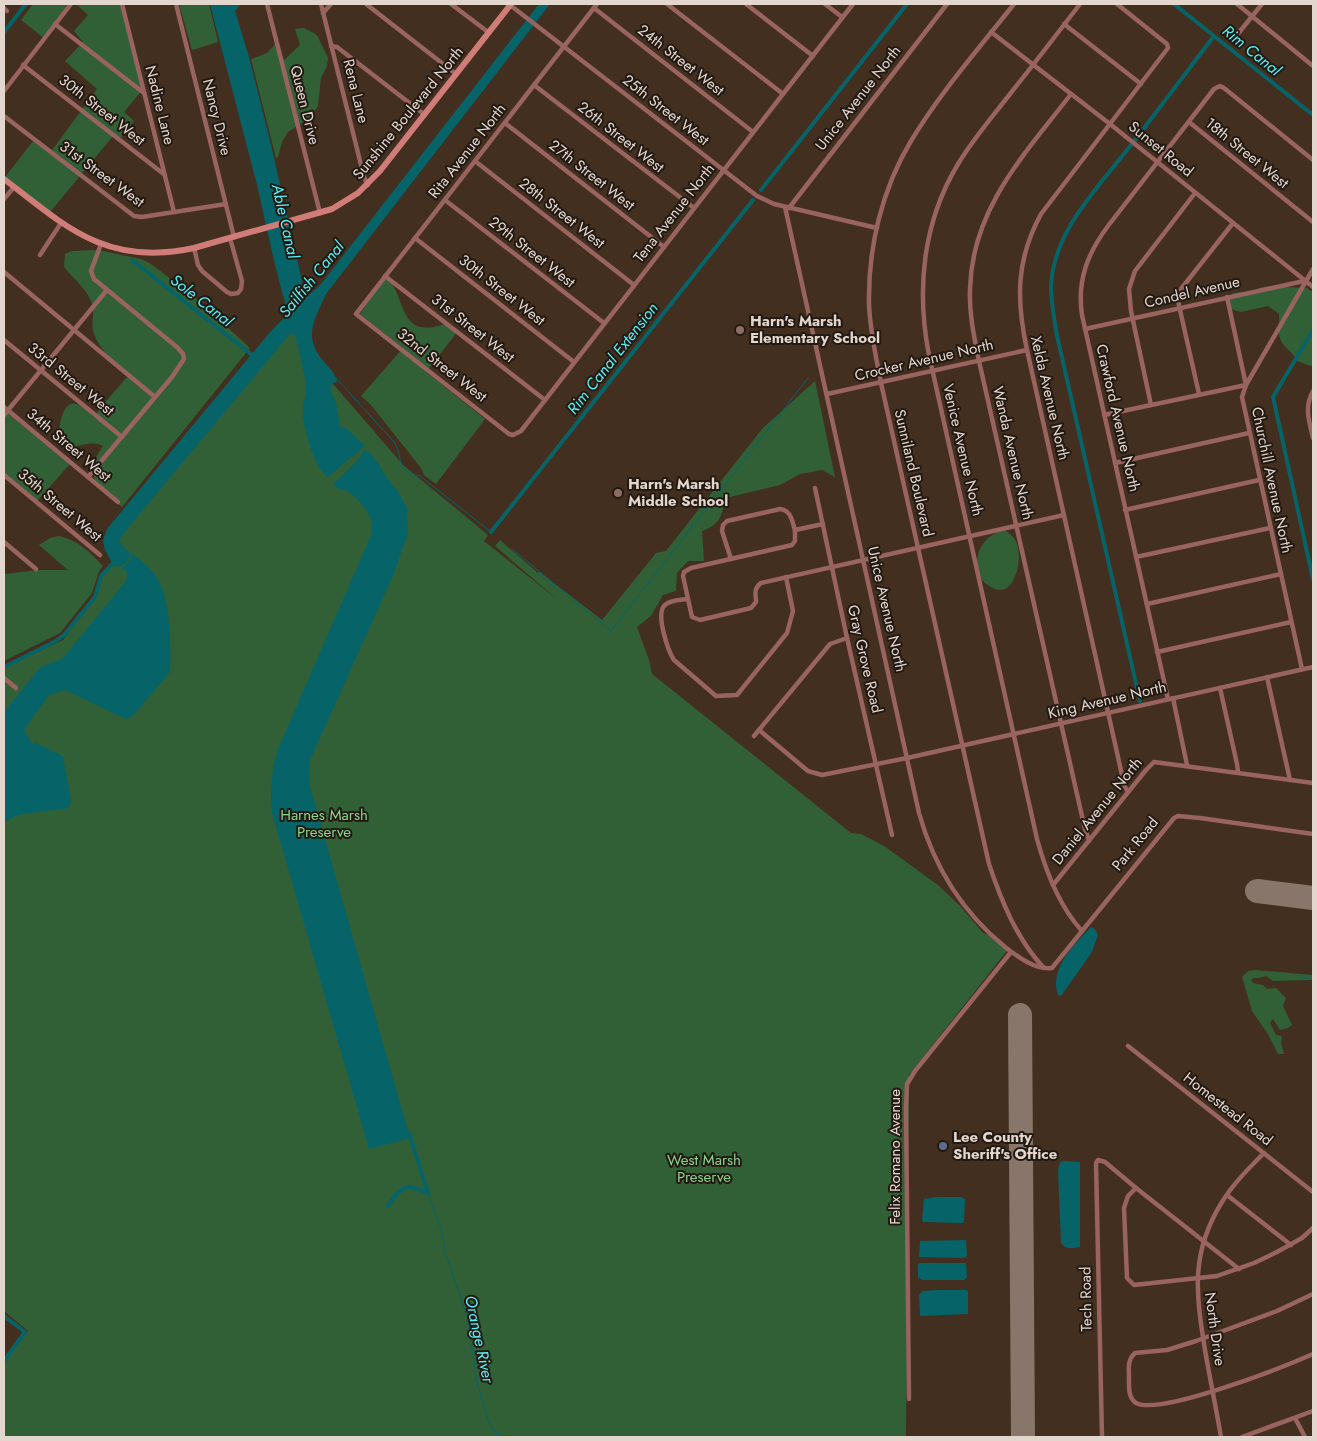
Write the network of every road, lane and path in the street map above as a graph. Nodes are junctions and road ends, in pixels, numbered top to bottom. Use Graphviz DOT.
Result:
graph roads {
  1 [pos="71,4"];
  2 [pos="122,4"];
  3 [pos="176,4"];
  4 [pos="267,4"];
  5 [pos="321,4"];
  6 [pos="331,4"];
  7 [pos="366,4"];
  8 [pos="451,4"];
  9 [pos="510,4"];
  10 [pos="597,4"];
  11 [pos="667,4"];
  12 [pos="746,4"];
  13 [pos="825,4"];
  14 [pos="853,4"];
  15 [pos="947,4"];
  16 [pos="1014,4"];
  17 [pos="1080,4"];
  18 [pos="1117,4"];
  19 [pos="1236,4"];
  20 [pos="1262,4"];
  21 [pos="594,8"];
  22 [pos="323,13"];
  23 [pos="1252,16"];
  24 [pos="842,17"];
  25 [pos="55,24"];
  26 [pos="1064,24"];
  27 [pos="488,32"];
  28 [pos="991,32"];
  29 [pos="1237,35"];
  30 [pos="331,46"];
  31 [pos="564,46"];
  32 [pos="813,56"];
  33 [pos="1033,64"];
  34 [pos="23,66"];
  35 [pos="1313,66"];
  36 [pos="456,74"];
  37 [pos="1140,84"];
  38 [pos="534,85"];
  39 [pos="4,91"];
  40 [pos="144,93"];
  41 [pos="783,94"];
  42 [pos="1071,94"];
  43 [pos="425,115"];
  44 [pos="4,116"];
  45 [pos="1188,122"];
  46 [pos="504,123"];
  47 [pos="1110,124"];
  48 [pos="753,132"];
  49 [pos="1313,160"];
  50 [pos="475,161"];
  51 [pos="1158,162"];
  52 [pos="724,170"];
  53 [pos="165,175"];
  54 [pos="4,179"];
  55 [pos="368,185"];
  56 [pos="14,187"];
  57 [pos="1195,193"];
  58 [pos="4,199"];
  59 [pos="445,200"];
  60 [pos="226,204"];
  61 [pos="694,208"];
  62 [pos="787,208"];
  63 [pos="174,212"];
  64 [pos="320,213"];
  65 [pos="1233,222"];
  66 [pos="1313,222"];
  67 [pos="61,223"];
  68 [pos="877,228"];
  69 [pos="232,237"];
  70 [pos="415,238"];
  71 [pos="101,244"];
  72 [pos="664,247"];
  73 [pos="194,248"];
  74 [pos="40,255"];
  75 [pos="1313,269"];
  76 [pos="4,272"];
  77 [pos="385,276"];
  78 [pos="1306,281"];
  79 [pos="634,285"];
  80 [pos="1313,287"];
  81 [pos="107,290"];
  82 [pos="1227,297"];
  83 [pos="1180,308"];
  84 [pos="356,314"];
  85 [pos="1132,318"];
  86 [pos="604,323"];
  87 [pos="1085,329"];
  88 [pos="74,330"];
  89 [pos="4,340"];
  90 [pos="1026,350"];
  91 [pos="979,360"];
  92 [pos="574,362"];
  93 [pos="41,370"];
  94 [pos="932,371"];
  95 [pos="881,383"];
  96 [pos="1246,384"];
  97 [pos="1313,391"];
  98 [pos="827,394"];
  99 [pos="1199,394"];
  100 [pos="155,397"];
  101 [pos="545,400"];
  102 [pos="1152,404"];
  103 [pos="5,411"];
  104 [pos="1104,415"];
  105 [pos="1312,431"];
  106 [pos="1249,433"];
  107 [pos="513,435"];
  108 [pos="122,437"];
  109 [pos="1313,438"];
  110 [pos="1115,463"];
  111 [pos="4,475"];
  112 [pos="88,477"];
  113 [pos="1260,480"];
  114 [pos="815,488"];
  115 [pos="118,502"];
  116 [pos="1126,510"];
  117 [pos="1064,515"];
  118 [pos="823,524"];
  119 [pos="1017,526"];
  120 [pos="1270,528"];
  121 [pos="795,530"];
  122 [pos="970,536"];
  123 [pos="4,542"];
  124 [pos="918,548"];
  125 [pos="100,555"];
  126 [pos="1136,557"];
  127 [pos="730,559"];
  128 [pos="863,560"];
  129 [pos="831,566"];
  130 [pos="36,569"];
  131 [pos="1280,574"];
  132 [pos="786,577"];
  133 [pos="687,599"];
  134 [pos="1147,604"];
  135 [pos="1291,622"];
  136 [pos="846,638"];
  137 [pos="1157,652"];
  138 [pos="1313,667"];
  139 [pos="1302,669"];
  140 [pos="1267,677"];
  141 [pos="4,678"];
  142 [pos="16,688"];
  143 [pos="1220,688"];
  144 [pos="1170,699"];
  145 [pos="1108,712"];
  146 [pos="1061,723"];
  147 [pos="759,730"];
  148 [pos="1014,734"];
  149 [pos="754,736"];
  150 [pos="962,745"];
  151 [pos="907,758"];
  152 [pos="876,764"];
  153 [pos="1187,765"];
  154 [pos="1238,772"];
  155 [pos="1290,780"];
  156 [pos="1313,783"];
  157 [pos="1128,792"];
  158 [pos="1313,834"];
  159 [pos="892,835"];
  160 [pos="1089,841"];
  161 [pos="1053,884"];
  162 [pos="1082,932"];
  163 [pos="1030,950"];
  164 [pos="1011,952"];
  165 [pos="1021,959"];
  166 [pos="1045,969"];
  167 [pos="1128,1046"];
  168 [pos="1264,1153"];
  169 [pos="1136,1188"];
  170 [pos="1313,1192"];
  171 [pos="1227,1194"];
  172 [pos="1313,1228"];
  173 [pos="1204,1242"];
  174 [pos="1291,1246"];
  175 [pos="1239,1268"];
  176 [pos="1197,1279"];
  177 [pos="1313,1294"];
  178 [pos="1203,1338"];
  179 [pos="1313,1354"];
  180 [pos="1212,1391"];
  181 [pos="909,1399"];
  182 [pos="1313,1411"];
  183 [pos="1295,1418"];
  184 [pos="1102,1437"];
  185 [pos="1221,1437"];
  186 [pos="1242,1437"];
  187 [pos="1305,1437"];
  1 -- 25 [label="street"];
  2 -- 40 [label="street, Nadine Lane"];
  3 -- 60 [label="street, Nancy Drive"];
  4 -- 64 [label="street, Queen Drive"];
  5 -- 22 [label="street, Rena Lane"];
  6 -- 22 [label="street"];
  7 -- 36 [label="street"];
  8 -- 27 [label="street"];
  9 -- 27 [label="street, Sunshine Boulevard North"];
  9 -- 31 [label="street, 25th Street West"];
  10 -- 21 [label="street, Rita Avenue North"];
  11 -- 41 [label="street"];
  12 -- 32 [label="street"];
  13 -- 24 [label="street"];
  14 -- 24 [label="street, Tena Avenue North"];
  15 -- 62 [label="street, Unice Avenue North"];
  16 -- 28 [label="street, Sunniland Boulevard"];
  17 -- 26 [label="street, Venice Avenue North"];
  18 -- 37 [label="street, Xelda Avenue North"];
  19 -- 23 [label="street"];
  20 -- 23 [label="street"];
  21 -- 31 [label="street, Rita Avenue North"];
  21 -- 48 [label="street, 24th Street West"];
  22 -- 30 [label="street, Rena Lane"];
  23 -- 29 [label="street"];
  23 -- 35 [label="street"];
  24 -- 32 [label="street, Tena Avenue North"];
  25 -- 34 [label="street"];
  25 -- 40 [label="street"];
  26 -- 33 [label="street, Venice Avenue North"];
  26 -- 37 [label="street"];
  27 -- 36 [label="street, Sunshine Boulevard North"];
  28 -- 33 [label="street, Sunset Road"];
  28 -- 68 [label="street, Sunniland Boulevard"];
  30 -- 43 [label="street"];
  30 -- 55 [label="street, Rena Lane"];
  31 -- 38 [label="street, Rita Avenue North"];
  31 -- 52 [label="street, 25th Street West"];
  32 -- 41 [label="street, Tena Avenue North"];
  33 -- 42 [label="street, Sunset Road"];
  33 -- 94 [label="street, Venice Avenue North"];
  34 -- 39 [label="street"];
  34 -- 53 [label="street, 30th Street West"];
  36 -- 43 [label="street, Sunshine Boulevard North"];
  37 -- 47 [label="street, Xelda Avenue North"];
  38 -- 46 [label="street, Rita Avenue North"];
  38 -- 61 [label="street, 26th Street West"];
  40 -- 53 [label="street, Nadine Lane"];
  41 -- 48 [label="street, Tena Avenue North"];
  42 -- 47 [label="street, Sunset Road"];
  42 -- 91 [label="street, Wanda Avenue North"];
  43 -- 55 [label="street, Sunshine Boulevard North"];
  44 -- 63 [label="street, 31st Street West"];
  45 -- 49 [label="street, Crawford Avenue North"];
  45 -- 51 [label="street, Crawford Avenue North"];
  45 -- 66 [label="street, 18th Street West"];
  46 -- 50 [label="street, Rita Avenue North"];
  46 -- 72 [label="street, 27th Street West"];
  47 -- 51 [label="street, Sunset Road"];
  47 -- 90 [label="street, Xelda Avenue North"];
  48 -- 52 [label="street, Tena Avenue North"];
  50 -- 59 [label="street, Rita Avenue North"];
  50 -- 79 [label="street, 28th Street West"];
  51 -- 57 [label="street, Sunset Road"];
  51 -- 87 [label="street, Crawford Avenue North"];
  52 -- 61 [label="street, Tena Avenue North"];
  52 -- 62 [label="street, 25th Street West"];
  53 -- 63 [label="street, Nadine Lane"];
  54 -- 56 [label="street, Sunshine Boulevard North"];
  55 -- 64 [label="street, Sunshine Boulevard North"];
  56 -- 58 [label="street"];
  56 -- 67 [label="street, Sunshine Boulevard North"];
  57 -- 65 [label="street, Sunset Road"];
  57 -- 85 [label="street"];
  59 -- 70 [label="street, Rita Avenue North"];
  59 -- 86 [label="street, 29th Street West"];
  60 -- 63 [label="street, 31st Street West"];
  60 -- 69 [label="street, Nancy Drive"];
  61 -- 72 [label="street, Tena Avenue North"];
  62 -- 68 [label="street, 25th Street West"];
  62 -- 98 [label="street, Unice Avenue North"];
  64 -- 69 [label="street, Sunshine Boulevard North"];
  65 -- 78 [label="street, Sunset Road"];
  65 -- 83 [label="street"];
  67 -- 71 [label="street, Sunshine Boulevard North"];
  67 -- 74 [label="street"];
  68 -- 95 [label="street, Sunniland Boulevard"];
  69 -- 73 [label="street, Sunshine Boulevard North"];
  69 -- 73 [label="street, Nancy Drive"];
  70 -- 77 [label="street, Rita Avenue North"];
  70 -- 92 [label="street, 30th Street West"];
  71 -- 73 [label="street, Sunshine Boulevard North"];
  71 -- 81 [label="street"];
  72 -- 79 [label="street, Tena Avenue North"];
  75 -- 78 [label="street, Churchill Avenue North"];
  76 -- 88 [label="street"];
  77 -- 84 [label="street, Rita Avenue North"];
  77 -- 101 [label="street, 31st Street West"];
  78 -- 80 [label="street, Sunset Road"];
  78 -- 82 [label="street, Condel Avenue"];
  78 -- 96 [label="street, Churchill Avenue North"];
  79 -- 86 [label="street, Tena Avenue North"];
  81 -- 88 [label="street"];
  81 -- 100 [label="street"];
  82 -- 83 [label="street, Condel Avenue"];
  82 -- 96 [label="street"];
  83 -- 85 [label="street, Condel Avenue"];
  83 -- 99 [label="street"];
  84 -- 107 [label="street, 32nd Street West"];
  85 -- 87 [label="street, Condel Avenue"];
  85 -- 102 [label="street"];
  86 -- 92 [label="street, Tena Avenue North"];
  87 -- 104 [label="street, Crawford Avenue North"];
  88 -- 93 [label="street"];
  88 -- 100 [label="street"];
  89 -- 93 [label="street, 33rd Street West"];
  90 -- 91 [label="street, Crocker Avenue North"];
  90 -- 117 [label="street, Xelda Avenue North"];
  91 -- 94 [label="street, Crocker Avenue North"];
  91 -- 119 [label="street, Wanda Avenue North"];
  92 -- 101 [label="street, Tena Avenue North"];
  93 -- 103 [label="street"];
  93 -- 108 [label="street, 33rd Street West"];
  94 -- 95 [label="street, Crocker Avenue North"];
  94 -- 122 [label="street, Venice Avenue North"];
  95 -- 98 [label="street, Crocker Avenue North"];
  95 -- 124 [label="street, Sunniland Boulevard"];
  96 -- 99 [label="street"];
  96 -- 106 [label="street, Churchill Avenue North"];
  97 -- 105 [label="street"];
  98 -- 128 [label="street, Unice Avenue North"];
  99 -- 102 [label="street"];
  100 -- 108 [label="street"];
  101 -- 107 [label="street, Tena Avenue North"];
  102 -- 104 [label="street"];
  103 -- 112 [label="street, 34th Street West"];
  104 -- 110 [label="street, Crawford Avenue North"];
  105 -- 109 [label="street"];
  106 -- 110 [label="street"];
  106 -- 113 [label="street, Churchill Avenue North"];
  108 -- 112 [label="street"];
  110 -- 116 [label="street, Crawford Avenue North"];
  111 -- 125 [label="street, 35th Street West"];
  112 -- 115 [label="street, 34th Street West"];
  113 -- 116 [label="street"];
  113 -- 120 [label="street, Churchill Avenue North"];
  114 -- 118 [label="street, Gray Grove Road"];
  116 -- 126 [label="street, Crawford Avenue North"];
  117 -- 119 [label="street"];
  117 -- 145 [label="street, Xelda Avenue North"];
  118 -- 121 [label="street"];
  118 -- 129 [label="street, Gray Grove Road"];
  119 -- 122 [label="street"];
  119 -- 146 [label="street, Wanda Avenue North"];
  120 -- 126 [label="street"];
  120 -- 131 [label="street, Churchill Avenue North"];
  121 -- 127 [label="street"];
  121 -- 127 [label="street"];
  122 -- 124 [label="street"];
  122 -- 148 [label="street, Venice Avenue North"];
  123 -- 130 [label="street"];
  124 -- 128 [label="street"];
  124 -- 150 [label="street, Sunniland Boulevard"];
  126 -- 134 [label="street, Crawford Avenue North"];
  127 -- 133 [label="street"];
  128 -- 129 [label="street"];
  128 -- 151 [label="street, Unice Avenue North"];
  129 -- 132 [label="street"];
  129 -- 136 [label="street, Gray Grove Road"];
  131 -- 134 [label="street"];
  131 -- 135 [label="street, Churchill Avenue North"];
  132 -- 133 [label="street"];
  132 -- 133 [label="street"];
  134 -- 137 [label="street, Crawford Avenue North"];
  135 -- 137 [label="street"];
  135 -- 139 [label="street, Churchill Avenue North"];
  136 -- 147 [label="street"];
  136 -- 152 [label="street, Gray Grove Road"];
  137 -- 144 [label="street, Crawford Avenue North"];
  138 -- 139 [label="street, King Avenue North"];
  139 -- 140 [label="street, King Avenue North"];
  140 -- 143 [label="street, King Avenue North"];
  140 -- 155 [label="street"];
  141 -- 142 [label="street"];
  143 -- 144 [label="street, King Avenue North"];
  143 -- 154 [label="street"];
  144 -- 145 [label="street, King Avenue North"];
  144 -- 153 [label="street, Crawford Avenue North"];
  145 -- 146 [label="street, King Avenue North"];
  145 -- 157 [label="street, Xelda Avenue North"];
  146 -- 148 [label="street, King Avenue North"];
  146 -- 160 [label="street, Wanda Avenue North"];
  147 -- 149 [label="street"];
  147 -- 152 [label="street, King Avenue North"];
  148 -- 150 [label="street, King Avenue North"];
  148 -- 161 [label="street, Venice Avenue North"];
  150 -- 151 [label="street, King Avenue North"];
  150 -- 163 [label="street, Sunniland Boulevard"];
  151 -- 152 [label="street, King Avenue North"];
  151 -- 164 [label="street, Unice Avenue North"];
  152 -- 159 [label="street, Gray Grove Road"];
  153 -- 154 [label="street, Daniel Avenue North"];
  153 -- 157 [label="street, Daniel Avenue North"];
  154 -- 155 [label="street, Daniel Avenue North"];
  155 -- 156 [label="street, Daniel Avenue North"];
  157 -- 160 [label="street, Daniel Avenue North"];
  158 -- 162 [label="street, Park Road"];
  160 -- 161 [label="street, Daniel Avenue North"];
  161 -- 162 [label="street, Venice Avenue North"];
  162 -- 166 [label="street, Park Road"];
  163 -- 165 [label="street"];
  163 -- 166 [label="street, Sunniland Boulevard"];
  164 -- 165 [label="street, Unice Avenue North"];
  164 -- 181 [label="street, Felix Romano Avenue"];
  165 -- 166 [label="street, Unice Avenue North"];
  167 -- 168 [label="street, Homestead Road"];
  168 -- 170 [label="street, Homestead Road"];
  168 -- 171 [label="street, North Drive"];
  169 -- 173 [label="street"];
  169 -- 176 [label="street"];
  169 -- 184 [label="street, Tech Road"];
  171 -- 173 [label="street, North Drive"];
  171 -- 174 [label="street"];
  172 -- 174 [label="street"];
  173 -- 175 [label="street"];
  173 -- 176 [label="street, North Drive"];
  174 -- 175 [label="street"];
  175 -- 176 [label="street"];
  176 -- 178 [label="street, North Drive"];
  177 -- 178 [label="street"];
  178 -- 180 [label="street, North Drive"];
  178 -- 180 [label="street"];
  179 -- 180 [label="street"];
  180 -- 185 [label="street, North Drive"];
  182 -- 183 [label="street"];
  183 -- 186 [label="street"];
  183 -- 187 [label="street"];
}
